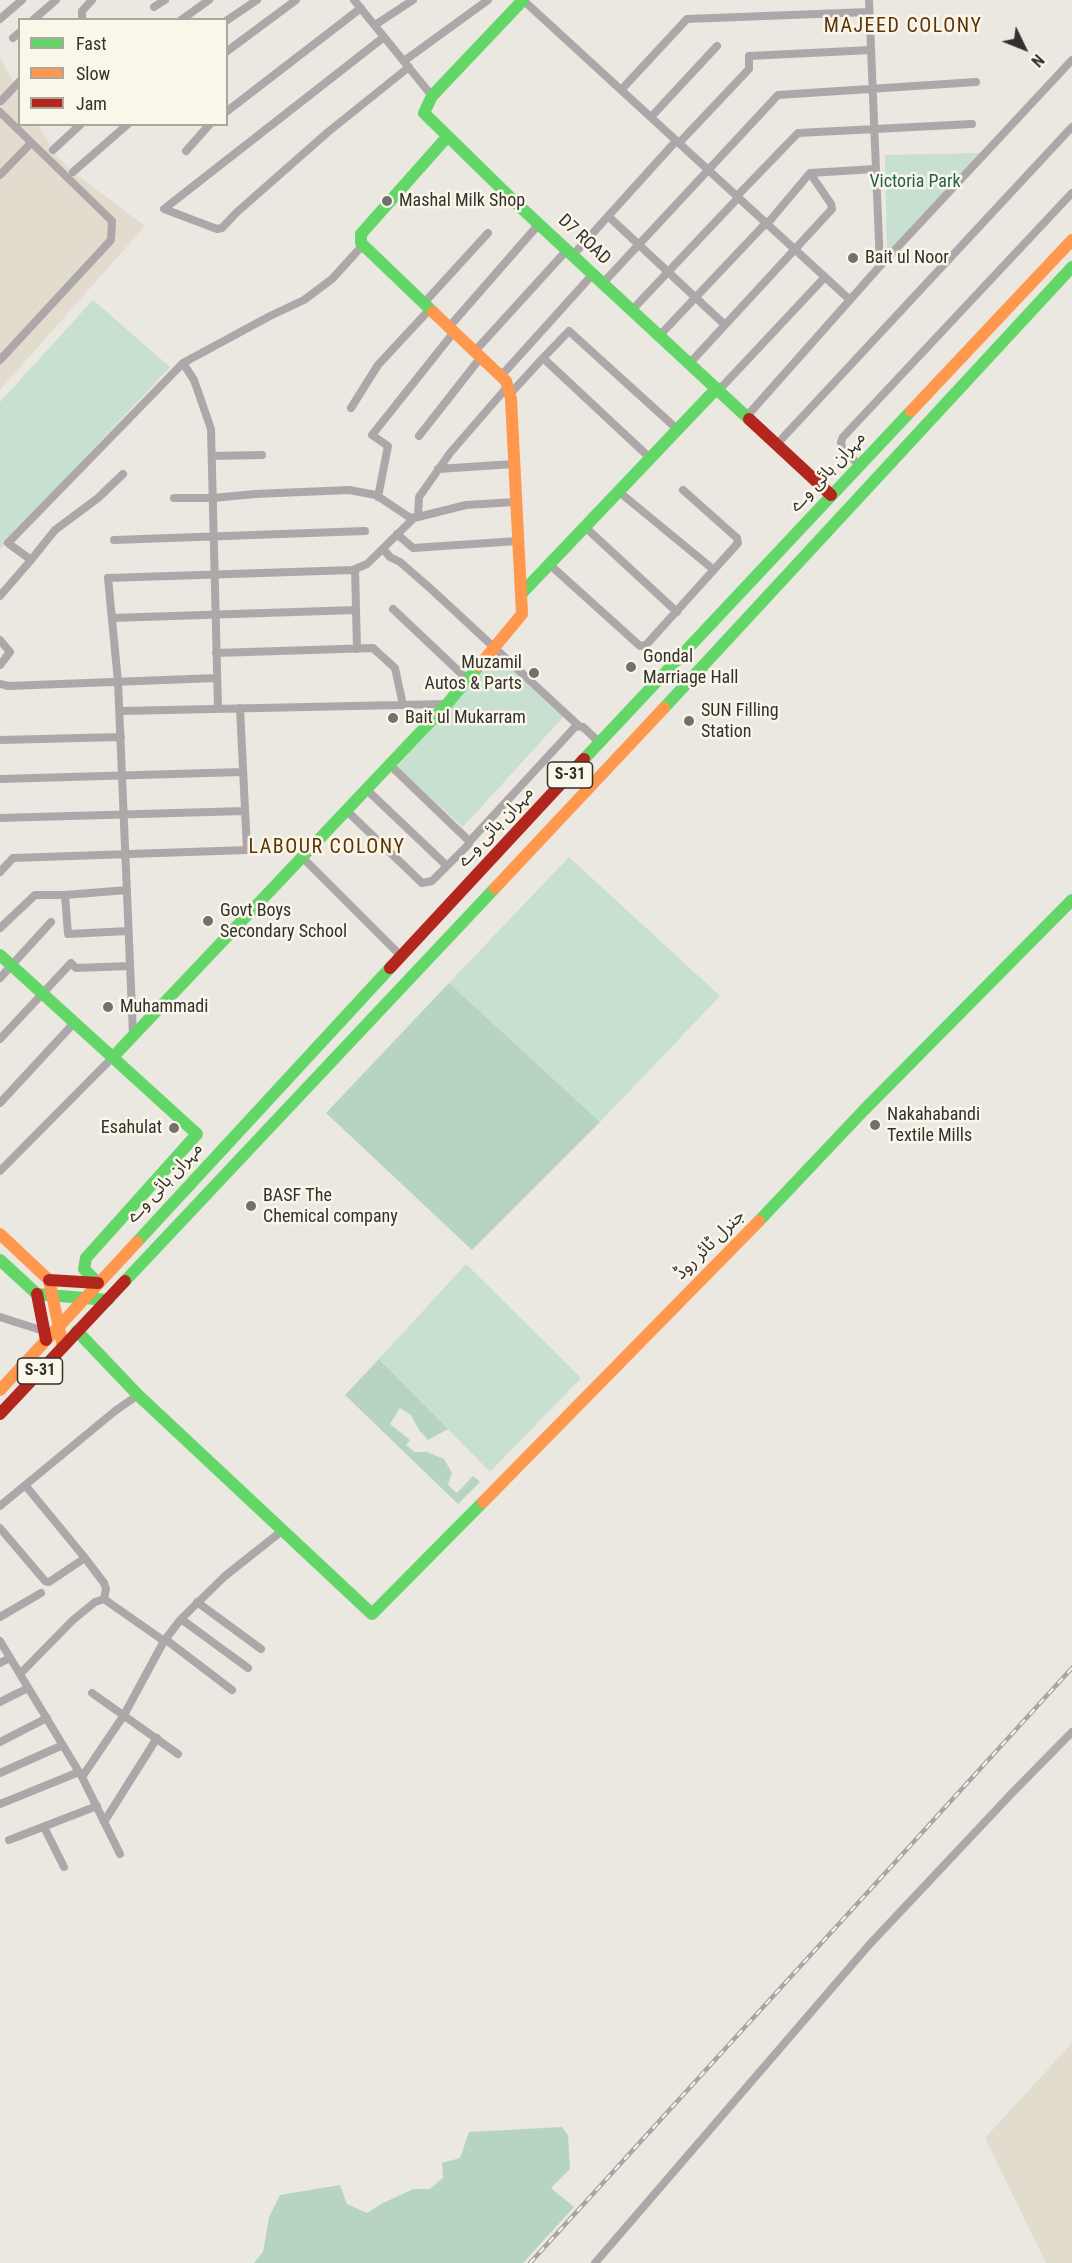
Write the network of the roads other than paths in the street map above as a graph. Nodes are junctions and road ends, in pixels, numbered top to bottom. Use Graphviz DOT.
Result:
graph roads {
  1 [pos="22,0"];
  2 [pos="56,0"];
  3 [pos="92,0"];
  4 [pos="165,0"];
  5 [pos="209,0"];
  6 [pos="257,0"];
  7 [pos="296,0"];
  8 [pos="354,0"];
  9 [pos="413,0"];
  10 [pos="489,0"];
  11 [pos="869,0"];
  12 [pos="517,2"];
  13 [pos="154,8"];
  14 [pos="361,8"];
  15 [pos="869,12"];
  16 [pos="35,18"];
  17 [pos="82,18"];
  18 [pos="184,18"];
  19 [pos="0,19"];
  20 [pos="228,20"];
  21 [pos="375,25"];
  22 [pos="384,37"];
  23 [pos="717,46"];
  24 [pos="871,50"];
  25 [pos="228,51"];
  26 [pos="1072,60"];
  27 [pos="406,64"];
  28 [pos="976,82"];
  29 [pos="18,83"];
  30 [pos="872,89"];
  31 [pos="621,90"];
  32 [pos="432,96"];
  33 [pos="1,100"];
  34 [pos="228,110"];
  35 [pos="0,112"];
  36 [pos="651,117"];
  37 [pos="972,124"];
  38 [pos="79,126"];
  39 [pos="126,126"];
  40 [pos="208,126"];
  41 [pos="1072,127"];
  42 [pos="873,129"];
  43 [pos="447,137"];
  44 [pos="30,142"];
  45 [pos="678,142"];
  46 [pos="52,150"];
  47 [pos="186,151"];
  48 [pos="875,169"];
  49 [pos="708,170"];
  50 [pos="73,172"];
  51 [pos="810,173"];
  52 [pos="0,175"];
  53 [pos="1072,193"];
  54 [pos="738,197"];
  55 [pos="608,216"];
  56 [pos="766,223"];
  57 [pos="539,224"];
  58 [pos="488,233"];
  59 [pos="1072,240"];
  60 [pos="363,245"];
  61 [pos="639,245"];
  62 [pos="794,248"];
  63 [pos="570,253"];
  64 [pos="880,266"];
  65 [pos="1072,267"];
  66 [pos="668,272"];
  67 [pos="593,274"];
  68 [pos="825,277"];
  69 [pos="603,284"];
  70 [pos="695,298"];
  71 [pos="850,300"];
  72 [pos="427,306"];
  73 [pos="632,310"];
  74 [pos="725,325"];
  75 [pos="452,329"];
  76 [pos="660,335"];
  77 [pos="478,354"];
  78 [pos="543,358"];
  79 [pos="0,360"];
  80 [pos="183,363"];
  81 [pos="690,363"];
  82 [pos="506,385"];
  83 [pos="718,389"];
  84 [pos="351,408"];
  85 [pos="747,416"];
  86 [pos="677,429"];
  87 [pos="419,436"];
  88 [pos="777,444"];
  89 [pos="262,455"];
  90 [pos="212,456"];
  91 [pos="650,458"];
  92 [pos="514,464"];
  93 [pos="859,465"];
  94 [pos="438,469"];
  95 [pos="123,474"];
  96 [pos="683,490"];
  97 [pos="618,491"];
  98 [pos="831,495"];
  99 [pos="378,497"];
  100 [pos="174,498"];
  101 [pos="213,498"];
  102 [pos="516,502"];
  103 [pos="416,518"];
  104 [pos="585,527"];
  105 [pos="365,531"];
  106 [pos="397,534"];
  107 [pos="214,536"];
  108 [pos="114,540"];
  109 [pos="518,542"];
  110 [pos="383,549"];
  111 [pos="32,560"];
  112 [pos="549,564"];
  113 [pos="355,569"];
  114 [pos="714,570"];
  115 [pos="214,575"];
  116 [pos="521,594"];
  117 [pos="0,596"];
  118 [pos="393,609"];
  119 [pos="356,610"];
  120 [pos="677,612"];
  121 [pos="215,614"];
  122 [pos="112,618"];
  123 [pos="0,640"];
  124 [pos="493,648"];
  125 [pos="357,649"];
  126 [pos="216,653"];
  127 [pos="682,654"];
  128 [pos="0,665"];
  129 [pos="699,670"];
  130 [pos="217,678"];
  131 [pos="467,680"];
  132 [pos="118,682"];
  133 [pos="0,684"];
  134 [pos="447,704"];
  135 [pos="403,705"];
  136 [pos="218,708"];
  137 [pos="240,708"];
  138 [pos="120,711"];
  139 [pos="579,726"];
  140 [pos="121,737"];
  141 [pos="0,740"];
  142 [pos="600,743"];
  143 [pos="389,764"];
  144 [pos="243,772"];
  145 [pos="122,776"];
  146 [pos="0,779"];
  147 [pos="366,789"];
  148 [pos="346,810"];
  149 [pos="245,811"];
  150 [pos="124,815"];
  151 [pos="0,818"];
  152 [pos="469,842"];
  153 [pos="126,855"];
  154 [pos="302,856"];
  155 [pos="447,866"];
  156 [pos="0,872"];
  157 [pos="127,890"];
  158 [pos="65,895"];
  159 [pos="1072,900"];
  160 [pos="51,922"];
  161 [pos="0,928"];
  162 [pos="128,931"];
  163 [pos="0,955"];
  164 [pos="401,956"];
  165 [pos="12,966"];
  166 [pos="130,966"];
  167 [pos="0,978"];
  168 [pos="43,994"];
  169 [pos="74,1023"];
  170 [pos="133,1035"];
  171 [pos="0,1039"];
  172 [pos="112,1057"];
  173 [pos="0,1103"];
  174 [pos="0,1171"];
  175 [pos="0,1234"];
  176 [pos="0,1260"];
  177 [pos="49,1280"];
  178 [pos="98,1283"];
  179 [pos="37,1294"];
  180 [pos="52,1295"];
  181 [pos="84,1298"];
  182 [pos="108,1300"];
  183 [pos="0,1317"];
  184 [pos="58,1326"];
  185 [pos="77,1331"];
  186 [pos="45,1335"];
  187 [pos="63,1347"];
  188 [pos="0,1390"];
  189 [pos="138,1395"];
  190 [pos="0,1414"];
  191 [pos="25,1485"];
  192 [pos="0,1506"];
  193 [pos="0,1528"];
  194 [pos="283,1530"];
  195 [pos="85,1558"];
  196 [pos="41,1593"];
  197 [pos="104,1599"];
  198 [pos="197,1602"];
  199 [pos="0,1617"];
  200 [pos="181,1619"];
  201 [pos="164,1640"];
  202 [pos="0,1641"];
  203 [pos="261,1649"];
  204 [pos="10,1659"];
  205 [pos="0,1663"];
  206 [pos="248,1668"];
  207 [pos="20,1674"];
  208 [pos="28,1688"];
  209 [pos="232,1690"];
  210 [pos="92,1693"];
  211 [pos="0,1702"];
  212 [pos="124,1715"];
  213 [pos="47,1718"];
  214 [pos="1072,1732"];
  215 [pos="157,1738"];
  216 [pos="0,1742"];
  217 [pos="63,1745"];
  218 [pos="178,1754"];
  219 [pos="0,1773"];
  220 [pos="81,1775"];
  221 [pos="0,1804"];
  222 [pos="97,1806"];
  223 [pos="104,1822"];
  224 [pos="44,1827"];
  225 [pos="9,1840"];
  226 [pos="120,1854"];
  227 [pos="63,1867"];
  228 [pos="595,2263"];
  1 -- 19 [label="street"];
  2 -- 16 [label="street"];
  3 -- 17 [label="street"];
  4 -- 13 [label="street"];
  5 -- 18 [label="street"];
  6 -- 20 [label="street"];
  7 -- 25 [label="street"];
  8 -- 14 [label="street"];
  9 -- 21 [label="street"];
  10 -- 27 [label="street"];
  11 -- 15 [label="street"];
  12 -- 31 [label="street"];
  12 -- 32 [label="street"];
  14 -- 21 [label="street"];
  14 -- 34 [label="street"];
  15 -- 24 [label="street"];
  15 -- 31 [label="street"];
  21 -- 22 [label="street"];
  22 -- 27 [label="street"];
  22 -- 27 [label="street"];
  23 -- 36 [label="street"];
  24 -- 30 [label="street"];
  24 -- 45 [label="street"];
  26 -- 64 [label="street"];
  27 -- 32 [label="street"];
  28 -- 30 [label="street"];
  29 -- 33 [label="street"];
  30 -- 42 [label="street"];
  30 -- 49 [label="street"];
  31 -- 36 [label="street"];
  32 -- 43 [label="street, D7 ROAD"];
  35 -- 44 [label="street"];
  36 -- 45 [label="street"];
  37 -- 42 [label="street"];
  38 -- 46 [label="street"];
  39 -- 50 [label="street"];
  40 -- 47 [label="street"];
  41 -- 88 [label="street"];
  42 -- 48 [label="street"];
  42 -- 54 [label="street"];
  43 -- 57 [label="street, D7 ROAD"];
  43 -- 60 [label="street"];
  44 -- 52 [label="street"];
  44 -- 79 [label="street"];
  45 -- 49 [label="street"];
  45 -- 55 [label="street"];
  48 -- 51 [label="street"];
  48 -- 64 [label="street"];
  49 -- 54 [label="street"];
  49 -- 61 [label="street"];
  51 -- 56 [label="street"];
  51 -- 62 [label="street"];
  53 -- 93 [label="street"];
  54 -- 56 [label="street"];
  54 -- 66 [label="street"];
  55 -- 61 [label="street"];
  55 -- 63 [label="street"];
  56 -- 62 [label="street"];
  56 -- 70 [label="street"];
  57 -- 63 [label="street, D7 ROAD"];
  57 -- 75 [label="street"];
  58 -- 72 [label="street"];
  59 -- 93 [label="street, مہران ہائی وے / S-31"];
  60 -- 72 [label="street"];
  60 -- 80 [label="street"];
  61 -- 66 [label="street"];
  61 -- 69 [label="street"];
  62 -- 68 [label="street"];
  62 -- 74 [label="street"];
  63 -- 67 [label="street, D7 ROAD"];
  63 -- 77 [label="street"];
  64 -- 71 [label="street"];
  65 -- 129 [label="street, S-31"];
  66 -- 70 [label="street"];
  66 -- 73 [label="street"];
  67 -- 69 [label="street, D7 ROAD"];
  67 -- 82 [label="street"];
  68 -- 71 [label="street"];
  68 -- 83 [label="street"];
  69 -- 73 [label="street, D7 ROAD"];
  70 -- 74 [label="street"];
  70 -- 76 [label="street"];
  71 -- 85 [label="street"];
  72 -- 75 [label="street"];
  72 -- 84 [label="street"];
  73 -- 76 [label="street, D7 ROAD"];
  74 -- 81 [label="street"];
  75 -- 77 [label="street"];
  75 -- 99 [label="street"];
  76 -- 81 [label="street, D7 ROAD"];
  77 -- 82 [label="street"];
  77 -- 87 [label="street"];
  78 -- 82 [label="street"];
  78 -- 86 [label="street"];
  78 -- 91 [label="street"];
  80 -- 90 [label="street"];
  80 -- 111 [label="street"];
  81 -- 83 [label="street, D7 ROAD"];
  82 -- 92 [label="street"];
  82 -- 94 [label="street"];
  83 -- 85 [label="street, D7 ROAD"];
  83 -- 86 [label="street"];
  85 -- 88 [label="street, D7 ROAD"];
  86 -- 91 [label="street"];
  88 -- 98 [label="street, D7 ROAD"];
  89 -- 90 [label="street"];
  90 -- 101 [label="street"];
  91 -- 97 [label="street"];
  92 -- 94 [label="street"];
  92 -- 102 [label="street"];
  93 -- 98 [label="street, مہران ہائی وے / S-31"];
  94 -- 103 [label="street"];
  95 -- 111 [label="street"];
  96 -- 114 [label="street"];
  97 -- 104 [label="street"];
  97 -- 114 [label="street"];
  98 -- 127 [label="street, مہران ہائی وے / S-31"];
  99 -- 101 [label="street"];
  99 -- 103 [label="street"];
  100 -- 101 [label="street"];
  101 -- 107 [label="street"];
  102 -- 103 [label="street"];
  102 -- 109 [label="street"];
  103 -- 106 [label="street"];
  104 -- 112 [label="street"];
  104 -- 120 [label="street"];
  105 -- 107 [label="street"];
  106 -- 109 [label="street"];
  106 -- 110 [label="street"];
  107 -- 108 [label="street"];
  107 -- 115 [label="street"];
  109 -- 116 [label="street"];
  110 -- 113 [label="street"];
  110 -- 124 [label="street"];
  111 -- 117 [label="street"];
  112 -- 116 [label="street"];
  112 -- 120 [label="street"];
  113 -- 115 [label="street"];
  113 -- 119 [label="street"];
  114 -- 120 [label="street"];
  115 -- 121 [label="street"];
  115 -- 122 [label="street"];
  116 -- 124 [label="street"];
  118 -- 131 [label="street"];
  119 -- 121 [label="street"];
  119 -- 125 [label="street"];
  121 -- 122 [label="street"];
  121 -- 126 [label="street"];
  122 -- 132 [label="street"];
  123 -- 128 [label="street"];
  124 -- 131 [label="street"];
  124 -- 139 [label="street"];
  125 -- 126 [label="street"];
  125 -- 135 [label="street"];
  126 -- 130 [label="street"];
  127 -- 129 [label="street"];
  127 -- 142 [label="street, مہران ہائی وے / S-31"];
  129 -- 182 [label="street, S-31"];
  130 -- 132 [label="street"];
  130 -- 136 [label="street"];
  131 -- 134 [label="street"];
  132 -- 133 [label="street"];
  132 -- 138 [label="street"];
  134 -- 135 [label="street"];
  134 -- 143 [label="street"];
  135 -- 137 [label="street"];
  136 -- 137 [label="street"];
  136 -- 138 [label="street"];
  137 -- 144 [label="street"];
  138 -- 140 [label="street"];
  139 -- 142 [label="street"];
  139 -- 152 [label="street"];
  140 -- 141 [label="street"];
  140 -- 145 [label="street"];
  142 -- 164 [label="street, مہران ہائی وے / S-31"];
  143 -- 147 [label="street"];
  143 -- 152 [label="street"];
  144 -- 145 [label="street"];
  144 -- 149 [label="street"];
  145 -- 146 [label="street"];
  145 -- 150 [label="street"];
  147 -- 148 [label="street"];
  147 -- 155 [label="street"];
  148 -- 154 [label="street"];
  148 -- 155 [label="street"];
  149 -- 150 [label="street"];
  149 -- 153 [label="street"];
  150 -- 151 [label="street"];
  150 -- 153 [label="street"];
  152 -- 155 [label="street"];
  153 -- 156 [label="street"];
  153 -- 157 [label="street"];
  154 -- 164 [label="street"];
  154 -- 170 [label="street"];
  157 -- 158 [label="street"];
  157 -- 162 [label="street"];
  158 -- 161 [label="street"];
  158 -- 162 [label="street"];
  159 -- 194 [label="street, جنرل ٹائر روڈ"];
  160 -- 165 [label="street"];
  162 -- 166 [label="street"];
  163 -- 165 [label="street"];
  164 -- 178 [label="street, مہران ہائی وے / S-31"];
  165 -- 167 [label="street"];
  165 -- 168 [label="street"];
  166 -- 168 [label="street"];
  166 -- 170 [label="street"];
  168 -- 169 [label="street"];
  168 -- 171 [label="street"];
  169 -- 172 [label="street"];
  169 -- 173 [label="street"];
  170 -- 172 [label="street"];
  172 -- 174 [label="street"];
  172 -- 178 [label="street"];
  175 -- 177 [label="street"];
  176 -- 179 [label="street"];
  177 -- 178 [label="street"];
  177 -- 180 [label="street"];
  178 -- 181 [label="street, مہران ہائی وے / S-31"];
  179 -- 180 [label="street"];
  179 -- 186 [label="street"];
  180 -- 181 [label="street"];
  180 -- 184 [label="street"];
  181 -- 182 [label="street"];
  181 -- 184 [label="street, مہران ہائی وے / S-31"];
  182 -- 185 [label="street, S-31"];
  183 -- 186 [label="street"];
  184 -- 186 [label="street, مہران ہائی وے / S-31"];
  184 -- 187 [label="street"];
  185 -- 187 [label="street, S-31"];
  185 -- 189 [label="street"];
  186 -- 188 [label="street, مہران ہائی وے / S-31"];
  187 -- 190 [label="street, S-31"];
  189 -- 191 [label="street"];
  189 -- 194 [label="street"];
  191 -- 192 [label="street"];
  191 -- 195 [label="street"];
  193 -- 195 [label="street"];
  194 -- 198 [label="street"];
  195 -- 197 [label="street"];
  196 -- 199 [label="street"];
  197 -- 201 [label="street"];
  197 -- 207 [label="street"];
  198 -- 200 [label="street"];
  198 -- 203 [label="street"];
  200 -- 201 [label="street"];
  200 -- 206 [label="street"];
  201 -- 209 [label="street"];
  201 -- 212 [label="street"];
  202 -- 204 [label="street"];
  204 -- 205 [label="street"];
  204 -- 207 [label="street"];
  207 -- 208 [label="street"];
  208 -- 211 [label="street"];
  208 -- 213 [label="street"];
  210 -- 212 [label="street"];
  212 -- 215 [label="street"];
  212 -- 220 [label="street"];
  213 -- 216 [label="street"];
  213 -- 217 [label="street"];
  214 -- 228 [label="street"];
  215 -- 218 [label="street"];
  215 -- 223 [label="street"];
  217 -- 219 [label="street"];
  217 -- 220 [label="street"];
  220 -- 221 [label="street"];
  220 -- 222 [label="street"];
  222 -- 223 [label="street"];
  222 -- 224 [label="street"];
  223 -- 226 [label="street"];
  224 -- 225 [label="street"];
  224 -- 227 [label="street"];
}
